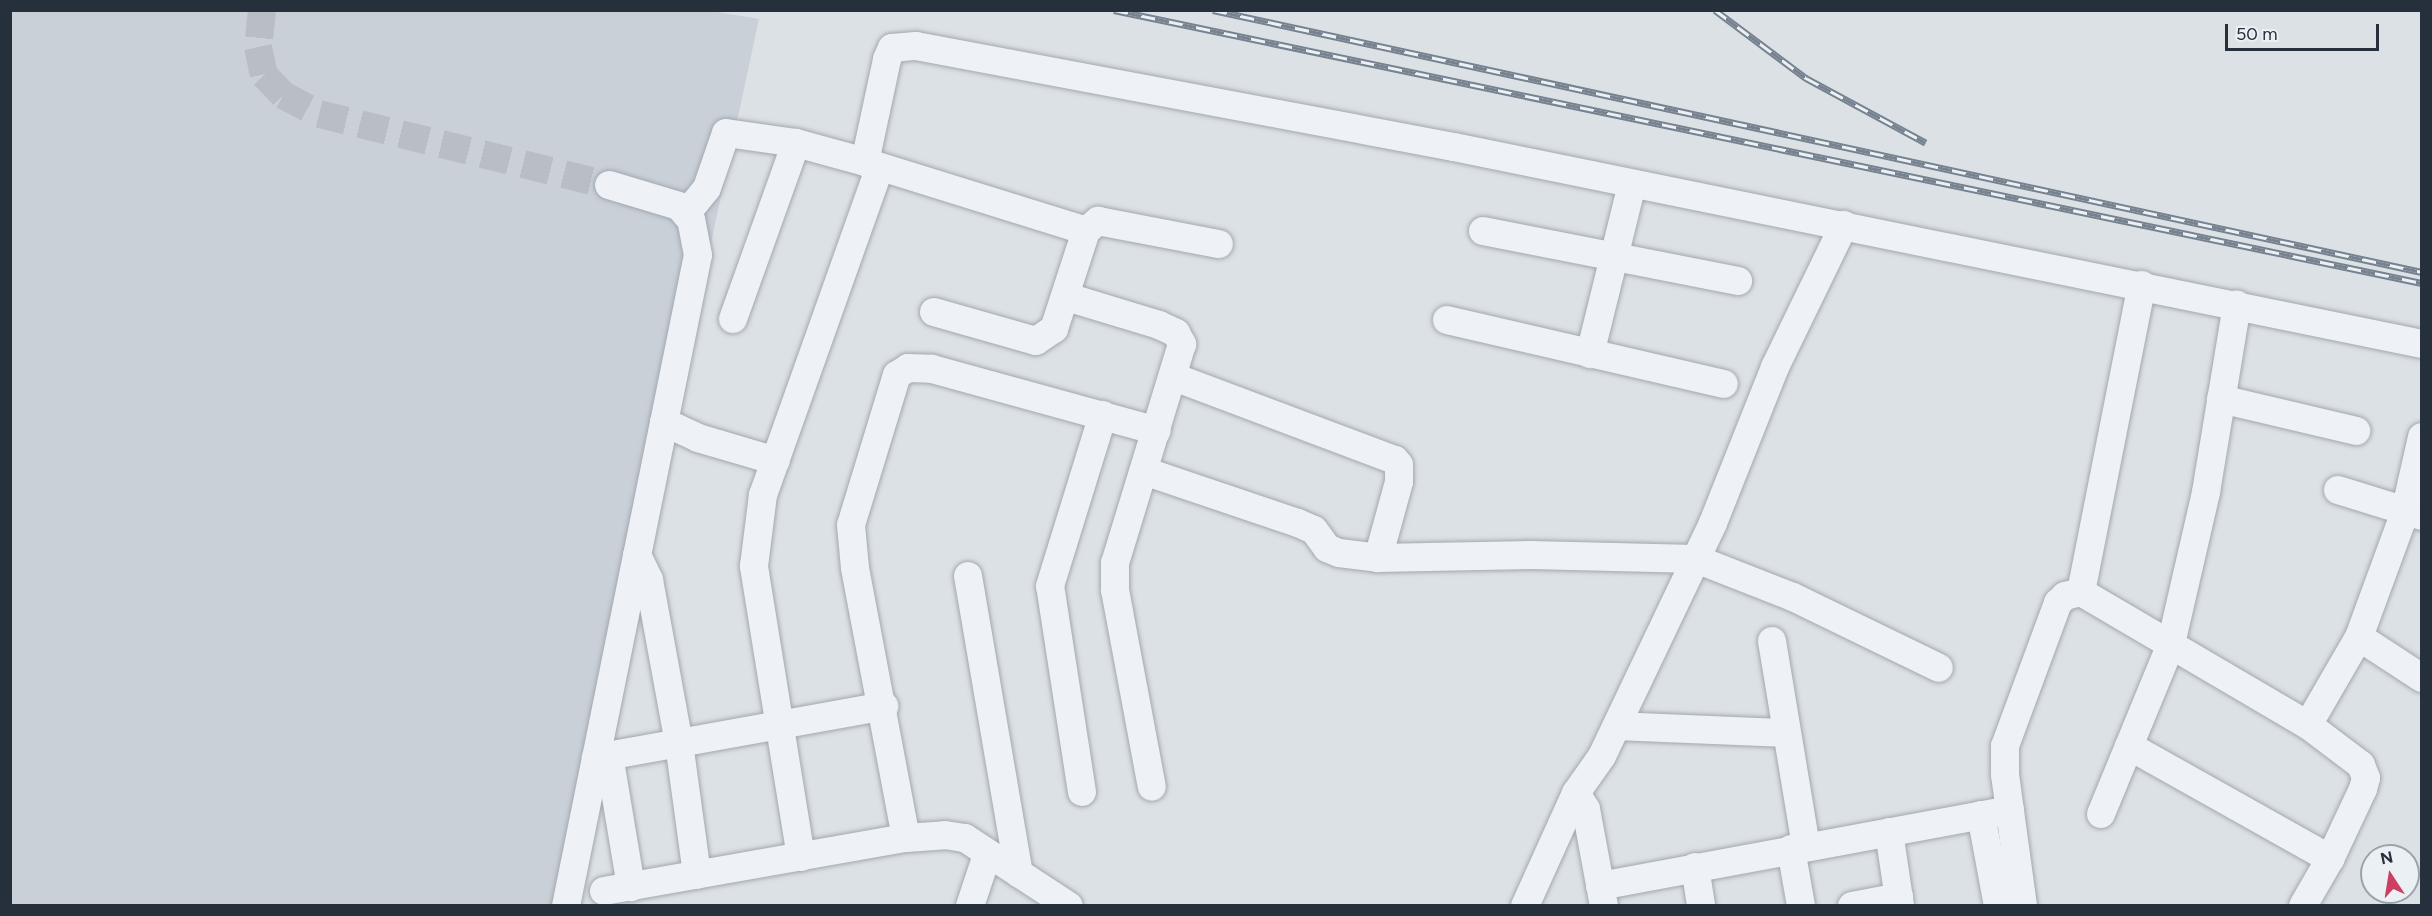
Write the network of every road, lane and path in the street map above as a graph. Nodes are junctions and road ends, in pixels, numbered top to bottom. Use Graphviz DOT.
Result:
graph roads {
  1 [pos="796,143"];
  2 [pos="872,165"];
  3 [pos="1632,183"];
  4 [pos="609,185"];
  5 [pos="686,213"];
  6 [pos="1844,225"];
  7 [pos="1086,231"];
  8 [pos="1483,231"];
  9 [pos="1219,244"];
  10 [pos="1616,257"];
  11 [pos="1738,281"];
  12 [pos="2142,285"];
  13 [pos="1067,297"];
  14 [pos="2237,305"];
  15 [pos="934,312"];
  16 [pos="733,319"];
  17 [pos="1447,320"];
  18 [pos="2421,344"];
  19 [pos="1590,354"];
  20 [pos="1174,376"];
  21 [pos="1724,384"];
  22 [pos="2221,399"];
  23 [pos="1103,415"];
  24 [pos="664,422"];
  25 [pos="2356,431"];
  26 [pos="1157,432"];
  27 [pos="2421,436"];
  28 [pos="776,461"];
  29 [pos="1144,471"];
  30 [pos="2338,490"];
  31 [pos="2413,514"];
  32 [pos="637,555"];
  33 [pos="1378,558"];
  34 [pos="1696,559"];
  35 [pos="968,576"];
  36 [pos="2080,592"];
  37 [pos="2359,637"];
  38 [pos="1772,641"];
  39 [pos="2170,644"];
  40 [pos="1940,668"];
  41 [pos="2421,678"];
  42 [pos="884,706"];
  43 [pos="779,725"];
  44 [pos="2308,725"];
  45 [pos="1617,726"];
  46 [pos="1785,734"];
  47 [pos="679,743"];
  48 [pos="2129,746"];
  49 [pos="602,757"];
  50 [pos="1152,787"];
  51 [pos="1082,792"];
  52 [pos="1576,793"];
  53 [pos="2010,810"];
  54 [pos="2101,814"];
  55 [pos="1981,815"];
  56 [pos="1889,832"];
  57 [pos="906,838"];
  58 [pos="1798,847"];
  59 [pos="987,855"];
  60 [pos="801,856"];
  61 [pos="2330,859"];
  62 [pos="1695,867"];
  63 [pos="1018,874"];
  64 [pos="697,875"];
  65 [pos="1602,896"];
  66 [pos="1899,901"];
  67 [pos="566,906"];
  68 [pos="969,906"];
  69 [pos="1069,906"];
  70 [pos="1525,906"];
  71 [pos="1701,906"];
  72 [pos="1801,906"];
  73 [pos="1852,906"];
  74 [pos="1998,906"];
  75 [pos="2023,906"];
  76 [pos="2303,906"];
  1 -- 2 [label="street"];
  1 -- 5 [label="street"];
  1 -- 16 [label="street"];
  2 -- 3 [label="street"];
  2 -- 7 [label="street"];
  2 -- 28 [label="street"];
  3 -- 6 [label="street"];
  3 -- 10 [label="street"];
  4 -- 5 [label="street"];
  5 -- 24 [label="street"];
  6 -- 12 [label="street"];
  6 -- 34 [label="street"];
  7 -- 9 [label="street"];
  7 -- 13 [label="street"];
  8 -- 10 [label="street"];
  10 -- 11 [label="street"];
  10 -- 19 [label="street"];
  12 -- 14 [label="street"];
  12 -- 36 [label="street"];
  13 -- 15 [label="street"];
  13 -- 20 [label="street"];
  14 -- 18 [label="street"];
  14 -- 22 [label="street"];
  17 -- 19 [label="street"];
  19 -- 21 [label="street"];
  20 -- 26 [label="street"];
  20 -- 33 [label="street"];
  22 -- 25 [label="street"];
  22 -- 39 [label="street"];
  23 -- 26 [label="street"];
  23 -- 42 [label="street"];
  23 -- 51 [label="street"];
  24 -- 28 [label="street"];
  24 -- 32 [label="street"];
  26 -- 29 [label="street"];
  27 -- 31 [label="street"];
  28 -- 43 [label="street"];
  29 -- 33 [label="street"];
  29 -- 50 [label="street"];
  30 -- 31 [label="street"];
  31 -- 37 [label="street"];
  32 -- 47 [label="street"];
  32 -- 49 [label="street"];
  33 -- 34 [label="street"];
  34 -- 40 [label="street"];
  34 -- 45 [label="street"];
  35 -- 63 [label="street"];
  36 -- 39 [label="street"];
  36 -- 53 [label="street"];
  37 -- 41 [label="street"];
  37 -- 44 [label="street"];
  38 -- 46 [label="street"];
  39 -- 44 [label="street"];
  39 -- 48 [label="street"];
  42 -- 43 [label="street"];
  42 -- 57 [label="street"];
  43 -- 47 [label="street"];
  43 -- 60 [label="street"];
  44 -- 61 [label="street"];
  45 -- 46 [label="street"];
  45 -- 52 [label="street"];
  46 -- 58 [label="street"];
  47 -- 49 [label="street"];
  47 -- 64 [label="street"];
  48 -- 54 [label="street"];
  48 -- 61 [label="street"];
  49 -- 64 [label="street"];
  49 -- 67 [label="street"];
  52 -- 65 [label="street"];
  52 -- 70 [label="street"];
  53 -- 55 [label="street"];
  53 -- 75 [label="street"];
  55 -- 56 [label="street"];
  55 -- 74 [label="street"];
  56 -- 58 [label="street"];
  56 -- 66 [label="street"];
  57 -- 59 [label="street"];
  57 -- 60 [label="street"];
  58 -- 62 [label="street"];
  58 -- 72 [label="street"];
  59 -- 63 [label="street"];
  59 -- 68 [label="street"];
  60 -- 64 [label="street"];
  61 -- 76 [label="street"];
  62 -- 65 [label="street"];
  62 -- 71 [label="street"];
  63 -- 69 [label="street"];
  66 -- 73 [label="street"];
}
